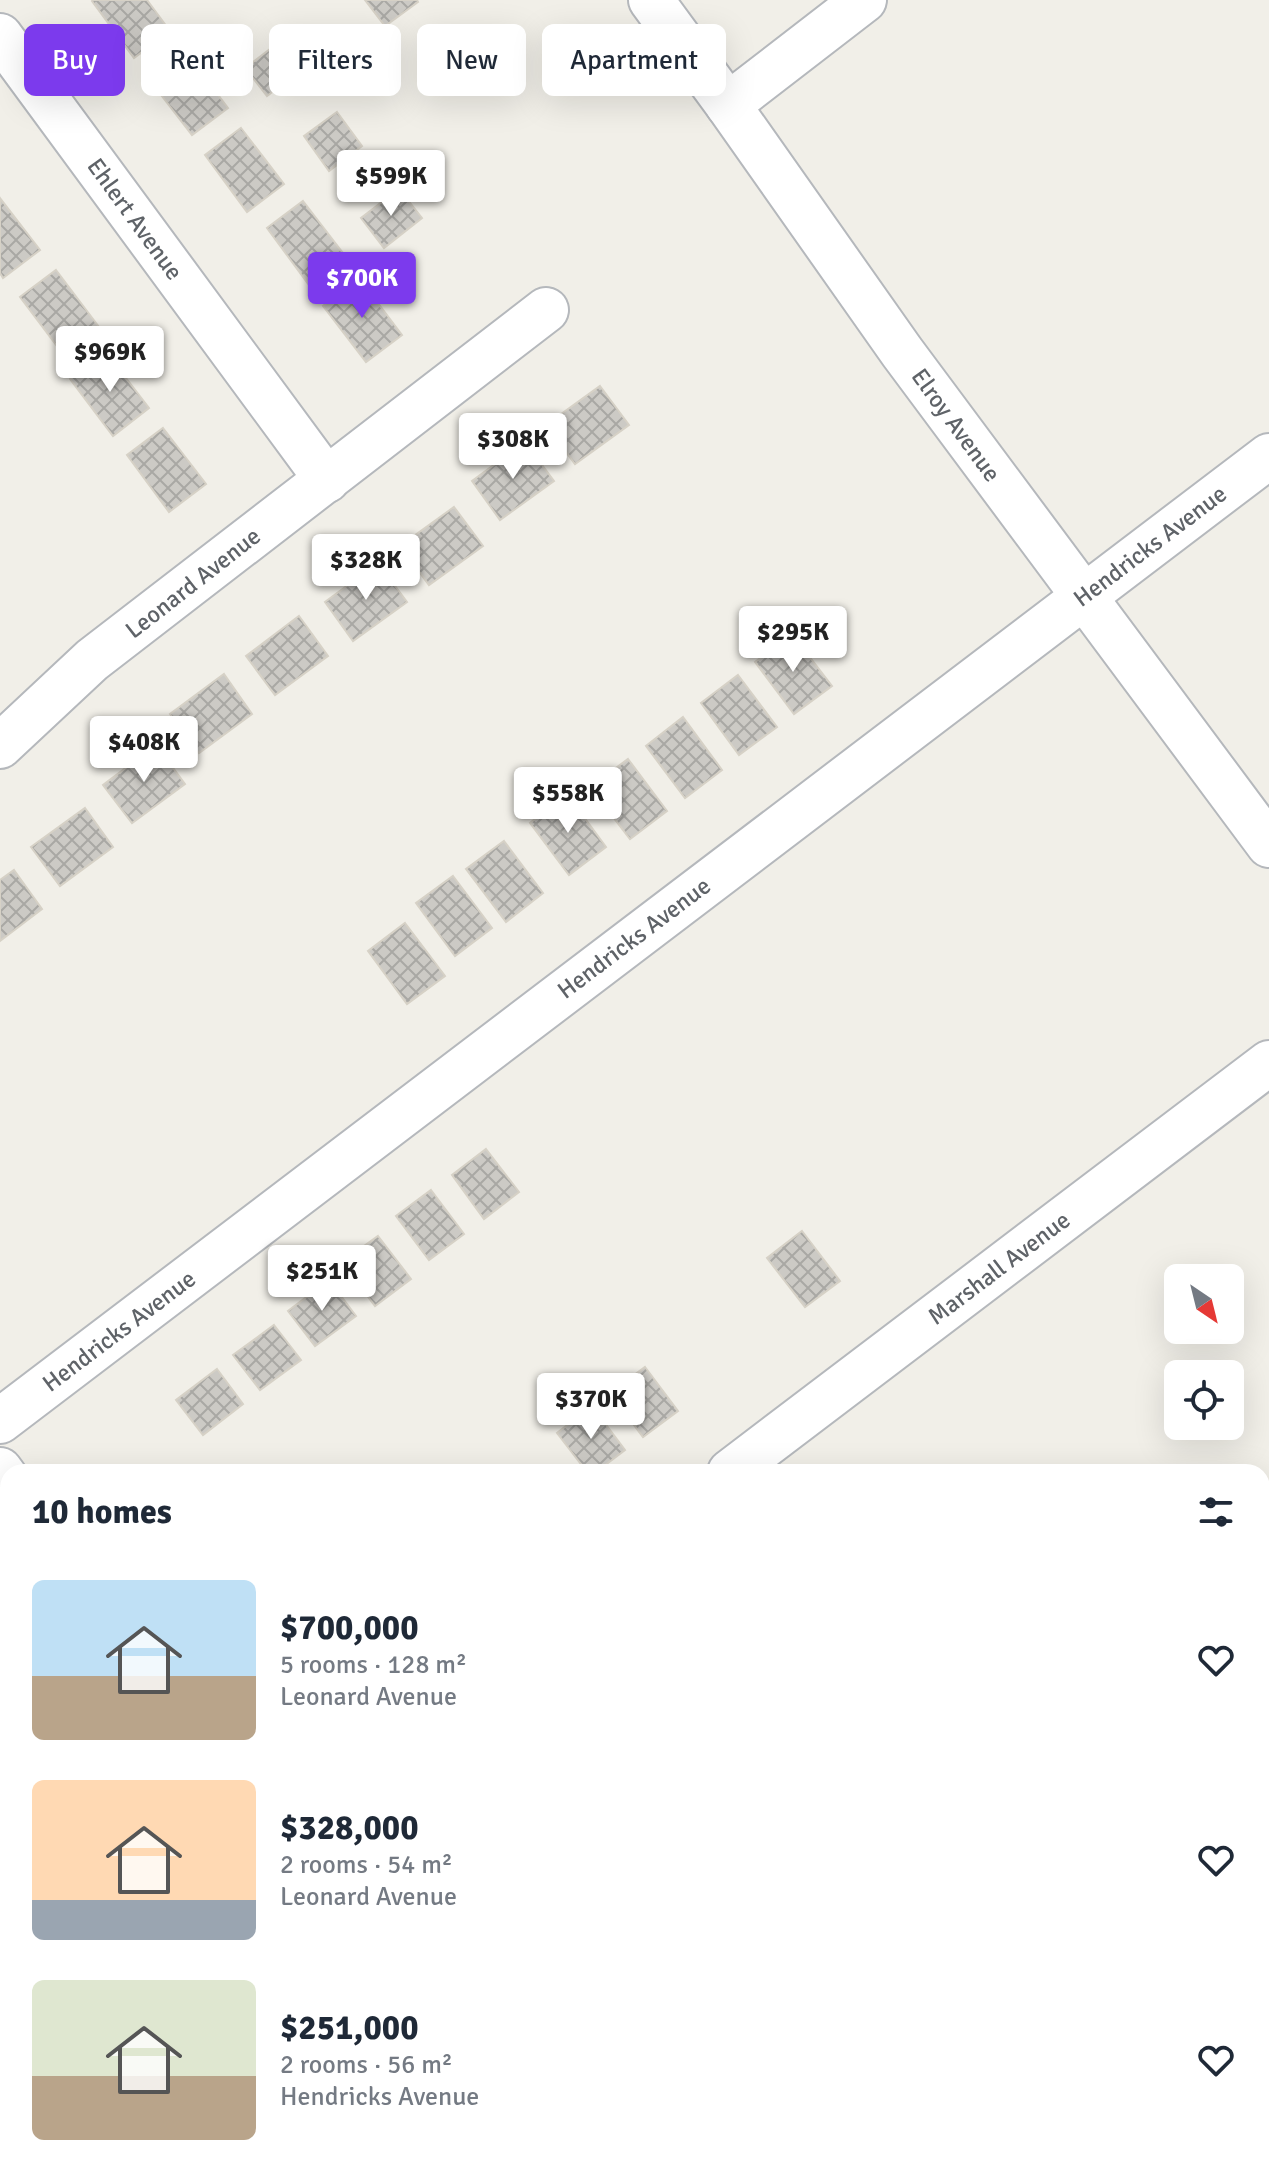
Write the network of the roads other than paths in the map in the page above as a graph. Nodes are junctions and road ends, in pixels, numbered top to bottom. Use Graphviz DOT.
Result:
graph roads {
  1 [pos="651,0"];
  2 [pos="864,0"];
  3 [pos="0,36"];
  4 [pos="728,105"];
  5 [pos="546,310"];
  6 [pos="1269,456"];
  7 [pos="327,480"];
  8 [pos="1083,596"];
  9 [pos="0,746"];
  10 [pos="1269,845"];
  11 [pos="1269,1063"];
  12 [pos="0,1421"];
  13 [pos="741,1464"];
  1 -- 4 [label="street, Elroy Avenue"];
  2 -- 4 [label="street"];
  3 -- 7 [label="street, Ehlert Avenue"];
  4 -- 8 [label="street, Elroy Avenue"];
  5 -- 7 [label="street, Leonard Avenue"];
  6 -- 8 [label="street, Hendricks Avenue"];
  7 -- 9 [label="street, Leonard Avenue"];
  8 -- 10 [label="street, Elroy Avenue"];
  8 -- 12 [label="street, Hendricks Avenue"];
  11 -- 13 [label="street, Marshall Avenue"];
}
